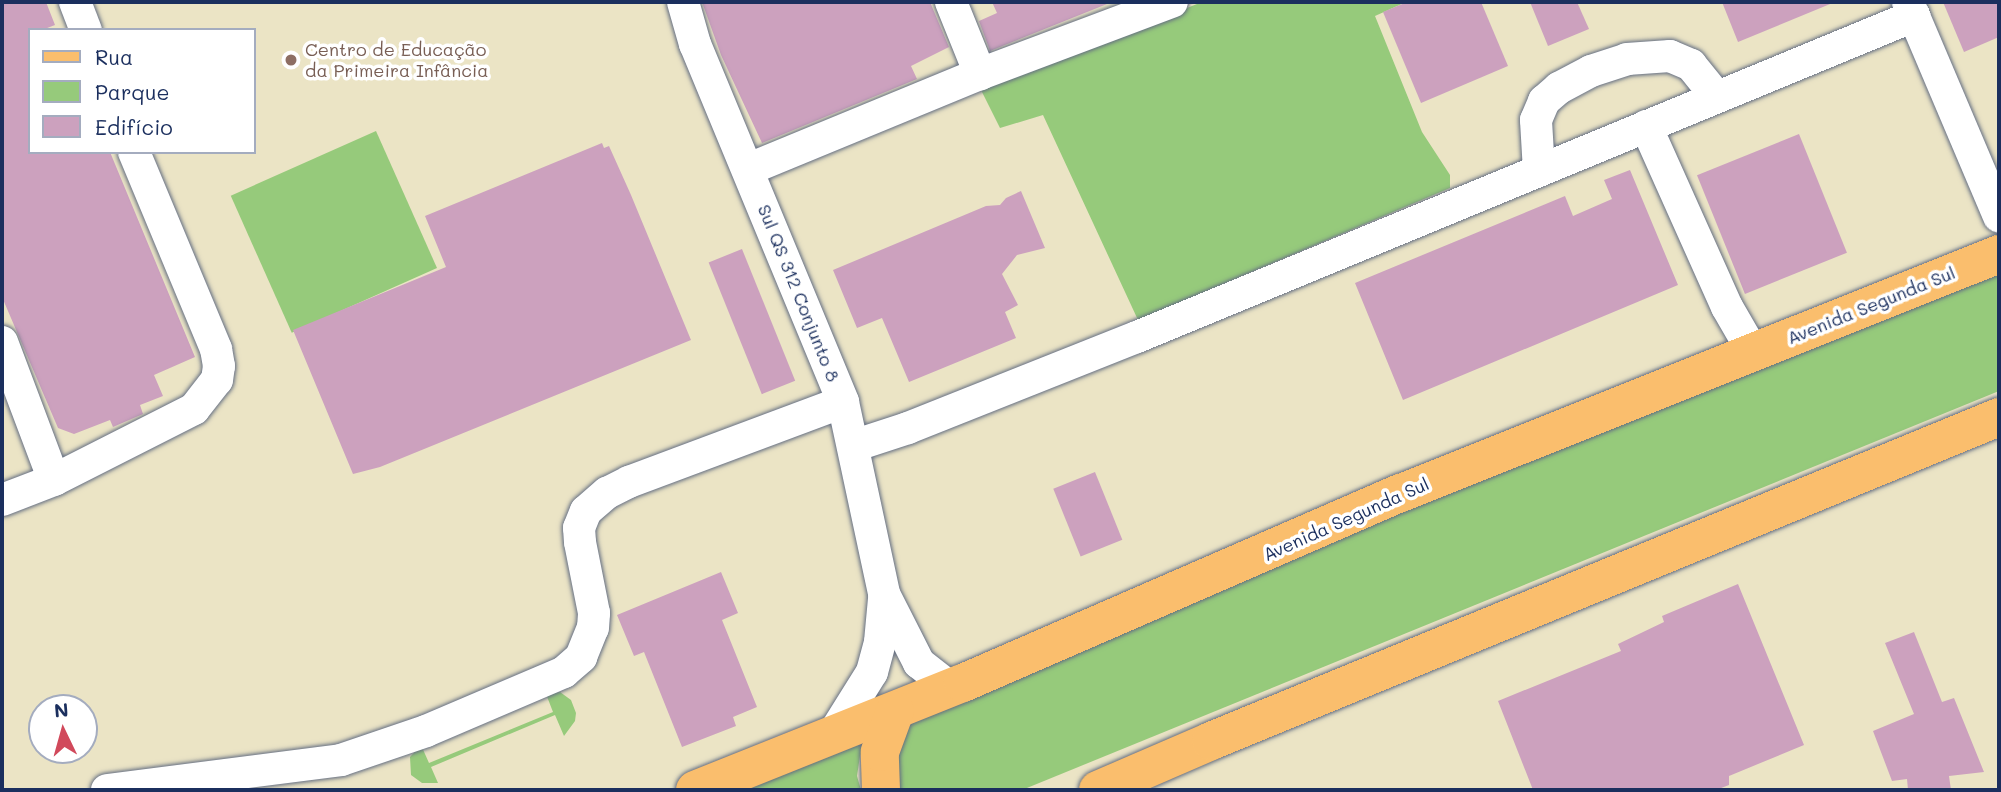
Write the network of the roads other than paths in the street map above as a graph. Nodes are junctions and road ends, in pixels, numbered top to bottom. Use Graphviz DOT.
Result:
graph roads {
  1 [pos="75,2"];
  2 [pos="683,2"];
  3 [pos="950,2"];
  4 [pos="1172,2"];
  5 [pos="1911,9"];
  6 [pos="85,28"];
  7 [pos="980,74"];
  8 [pos="1716,96"];
  9 [pos="1646,126"];
  10 [pos="135,154"];
  11 [pos="749,169"];
  12 [pos="1539,171"];
  13 [pos="1999,216"];
  14 [pos="1999,254"];
  15 [pos="2,342"];
  16 [pos="1753,352"];
  17 [pos="843,402"];
  18 [pos="1999,417"];
  19 [pos="853,446"];
  20 [pos="54,480"];
  21 [pos="2,500"];
  22 [pos="884,594"];
  23 [pos="951,688"];
  24 [pos="895,711"];
  25 [pos="832,736"];
  26 [pos="107,790"];
  27 [pos="695,790"];
  28 [pos="881,790"];
  29 [pos="1098,790"];
  1 -- 6 [label="street"];
  2 -- 11 [label="street, Sul QS 312 Conjunto 8"];
  3 -- 7 [label="street"];
  4 -- 7 [label="street"];
  5 -- 8 [label="street"];
  5 -- 13 [label="street"];
  7 -- 11 [label="street"];
  8 -- 9 [label="street"];
  8 -- 12 [label="street"];
  9 -- 12 [label="street"];
  9 -- 16 [label="street"];
  10 -- 20 [label="street"];
  11 -- 17 [label="street, Sul QS 312 Conjunto 8"];
  12 -- 19 [label="street"];
  14 -- 16 [label="main road, Avenida Segunda Sul"];
  15 -- 20 [label="street"];
  16 -- 23 [label="main road, Avenida Segunda Sul"];
  17 -- 19 [label="street, Sul QS 312 Conjunto 8"];
  17 -- 26 [label="street"];
  18 -- 29 [label="main road"];
  19 -- 22 [label="street, Sul QS 312 Conjunto 8"];
  20 -- 21 [label="street"];
  22 -- 23 [label="street, Sul QS 312 Conjunto 8"];
  22 -- 25 [label="street, Sul QS 312 Conjunto 8"];
  23 -- 24 [label="main road, Avenida Segunda Sul"];
  24 -- 25 [label="main road, Avenida Segunda Sul"];
  24 -- 28 [label="main road"];
  25 -- 27 [label="main road, Avenida Segunda Sul"];
}
